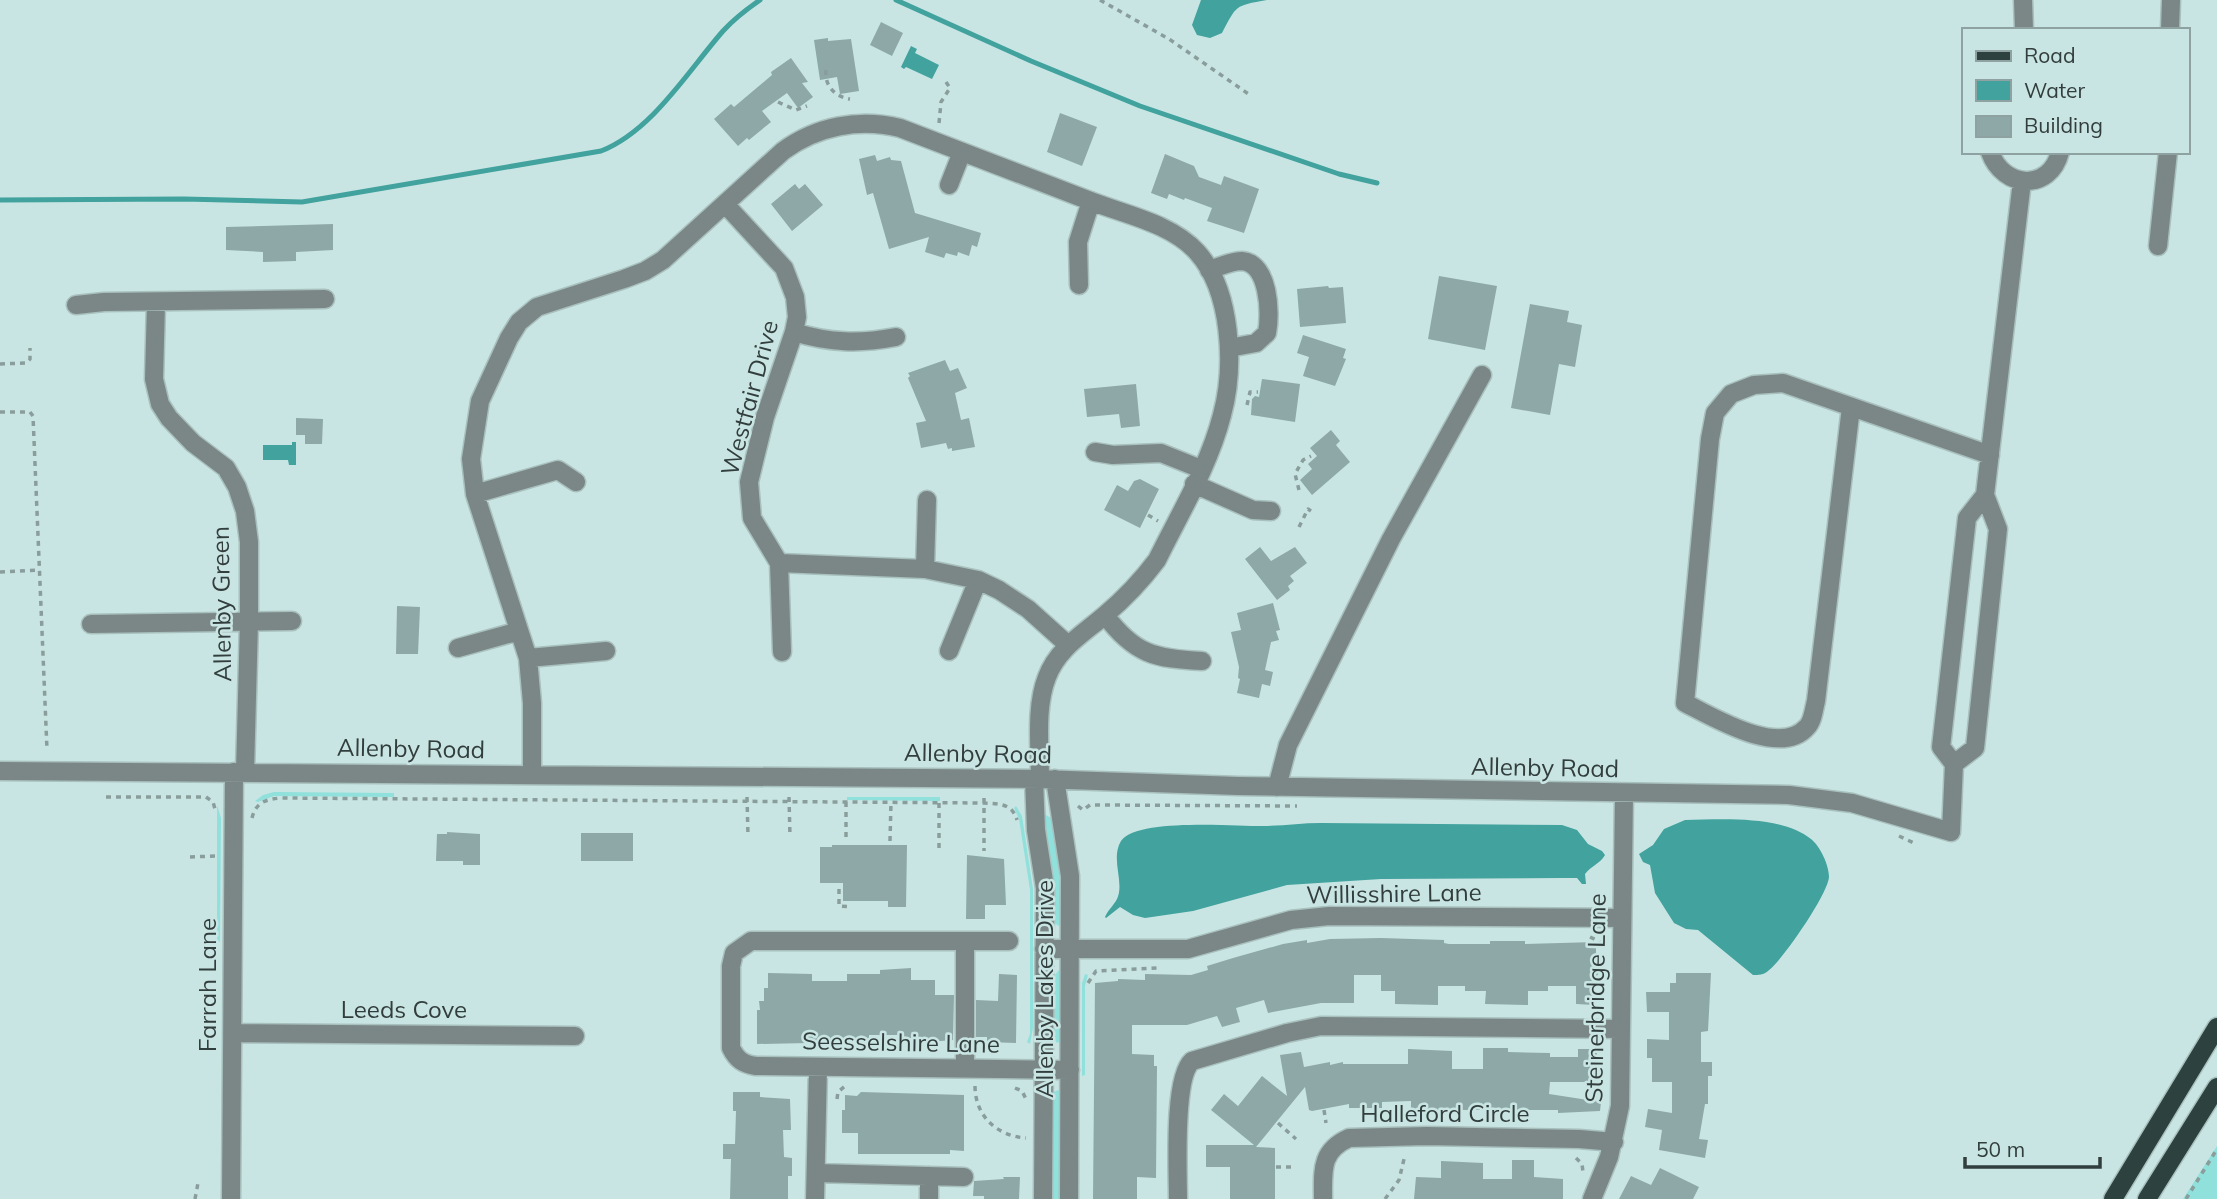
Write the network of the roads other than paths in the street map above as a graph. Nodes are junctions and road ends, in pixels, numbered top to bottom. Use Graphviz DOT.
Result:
graph roads {
  1 [pos="2022,0"];
  2 [pos="2171,0"];
  3 [pos="2024,28"];
  4 [pos="2170,28"];
  5 [pos="962,152"];
  6 [pos="1991,154"];
  7 [pos="2059,154"];
  8 [pos="2168,154"];
  9 [pos="2022,181"];
  10 [pos="949,185"];
  11 [pos="1091,201"];
  12 [pos="725,204"];
  13 [pos="2158,246"];
  14 [pos="1209,270"];
  15 [pos="1079,285"];
  16 [pos="325,299"];
  17 [pos="156,303"];
  18 [pos="76,305"];
  19 [pos="794,332"];
  20 [pos="896,337"];
  21 [pos="1229,348"];
  22 [pos="1482,375"];
  23 [pos="1851,407"];
  24 [pos="1095,452"];
  25 [pos="1990,455"];
  26 [pos="1198,477"];
  27 [pos="576,482"];
  28 [pos="475,494"];
  29 [pos="1985,495"];
  30 [pos="927,500"];
  31 [pos="1271,511"];
  32 [pos="779,563"];
  33 [pos="925,569"];
  34 [pos="978,580"];
  35 [pos="1105,615"];
  36 [pos="292,621"];
  37 [pos="249,622"];
  38 [pos="91,624"];
  39 [pos="519,631"];
  40 [pos="1067,644"];
  41 [pos="458,648"];
  42 [pos="606,651"];
  43 [pos="949,651"];
  44 [pos="782,652"];
  45 [pos="528,658"];
  46 [pos="1202,661"];
  47 [pos="1954,764"];
  48 [pos="0,771"];
  49 [pos="239,772"];
  50 [pos="532,775"];
  51 [pos="1043,779"];
  52 [pos="1277,787"];
  53 [pos="1624,794"];
  54 [pos="1622,918"];
  55 [pos="965,941"];
  56 [pos="1009,941"];
  57 [pos="1044,949"];
  58 [pos="1071,949"];
  59 [pos="2217,1027"];
  60 [pos="1621,1029"];
  61 [pos="232,1033"];
  62 [pos="575,1036"];
  63 [pos="818,1067"];
  64 [pos="1044,1069"];
  65 [pos="1070,1070"];
  66 [pos="965,1077"];
  67 [pos="2217,1087"];
  68 [pos="1614,1142"];
  69 [pos="816,1173"];
  70 [pos="929,1176"];
  71 [pos="964,1177"];
  72 [pos="231,1199"];
  73 [pos="815,1199"];
  74 [pos="929,1199"];
  75 [pos="1043,1199"];
  76 [pos="1069,1199"];
  77 [pos="1178,1199"];
  78 [pos="1323,1199"];
  79 [pos="1592,1199"];
  80 [pos="2113,1199"];
  81 [pos="2147,1199"];
  1 -- 3 [label="street"];
  2 -- 4 [label="street"];
  5 -- 10 [label="street"];
  5 -- 11 [label="street"];
  5 -- 12 [label="street"];
  6 -- 9 [label="street"];
  7 -- 9 [label="street"];
  8 -- 13 [label="street"];
  9 -- 25 [label="street"];
  11 -- 14 [label="street"];
  11 -- 15 [label="street"];
  12 -- 19 [label="street, Westfair Drive"];
  12 -- 28 [label="street"];
  14 -- 21 [label="street"];
  14 -- 21 [label="street"];
  16 -- 17 [label="street"];
  17 -- 18 [label="street"];
  17 -- 37 [label="street, Allenby Green"];
  19 -- 20 [label="street"];
  19 -- 32 [label="street, Westfair Drive"];
  21 -- 26 [label="street"];
  22 -- 52 [label="street"];
  23 -- 23 [label="street"];
  23 -- 25 [label="street"];
  24 -- 26 [label="street"];
  25 -- 29 [label="street"];
  26 -- 31 [label="street"];
  26 -- 35 [label="street"];
  27 -- 28 [label="street"];
  28 -- 39 [label="street"];
  29 -- 47 [label="street"];
  29 -- 47 [label="street"];
  30 -- 33 [label="street"];
  32 -- 33 [label="street"];
  32 -- 44 [label="street"];
  33 -- 34 [label="street"];
  34 -- 40 [label="street"];
  34 -- 43 [label="street"];
  35 -- 40 [label="street"];
  35 -- 46 [label="street"];
  36 -- 37 [label="street"];
  37 -- 38 [label="street"];
  37 -- 49 [label="street, Allenby Green"];
  39 -- 41 [label="street"];
  39 -- 45 [label="street"];
  40 -- 51 [label="street"];
  42 -- 45 [label="street"];
  45 -- 50 [label="street"];
  47 -- 53 [label="street, Allenby Road"];
  48 -- 49 [label="street, Allenby Road"];
  49 -- 50 [label="street, Allenby Road"];
  49 -- 61 [label="street, Farrah Lane"];
  50 -- 51 [label="street, Allenby Road"];
  51 -- 52 [label="street, Allenby Road"];
  51 -- 57 [label="street, Allenby Lakes Drive"];
  51 -- 58 [label="street, Allenby Lakes Drive"];
  52 -- 53 [label="street, Allenby Road"];
  53 -- 54 [label="street, Steinerbridge Lane"];
  54 -- 58 [label="street, Willisshire Lane"];
  54 -- 60 [label="street, Steinerbridge Lane"];
  55 -- 56 [label="street"];
  55 -- 63 [label="street, Seesselshire Lane"];
  55 -- 66 [label="street"];
  57 -- 58 [label="street, Willisshire Lane"];
  57 -- 64 [label="street, Allenby Lakes Drive"];
  58 -- 65 [label="street, Allenby Lakes Drive"];
  59 -- 80 [label="main road"];
  60 -- 68 [label="street, Steinerbridge Lane"];
  60 -- 77 [label="street"];
  61 -- 62 [label="street, Leeds Cove"];
  61 -- 72 [label="street, Farrah Lane"];
  63 -- 66 [label="street, Seesselshire Lane"];
  63 -- 69 [label="street"];
  64 -- 65 [label="street, Seesselshire Lane"];
  64 -- 66 [label="street, Seesselshire Lane"];
  64 -- 75 [label="street, Allenby Lakes Drive"];
  65 -- 76 [label="street, Allenby Lakes Drive"];
  67 -- 81 [label="main road"];
  68 -- 78 [label="street, Halleford Circle"];
  68 -- 79 [label="street, Steinerbridge Lane"];
  69 -- 70 [label="street"];
  69 -- 73 [label="street"];
  70 -- 71 [label="street"];
  70 -- 74 [label="street"];
}
